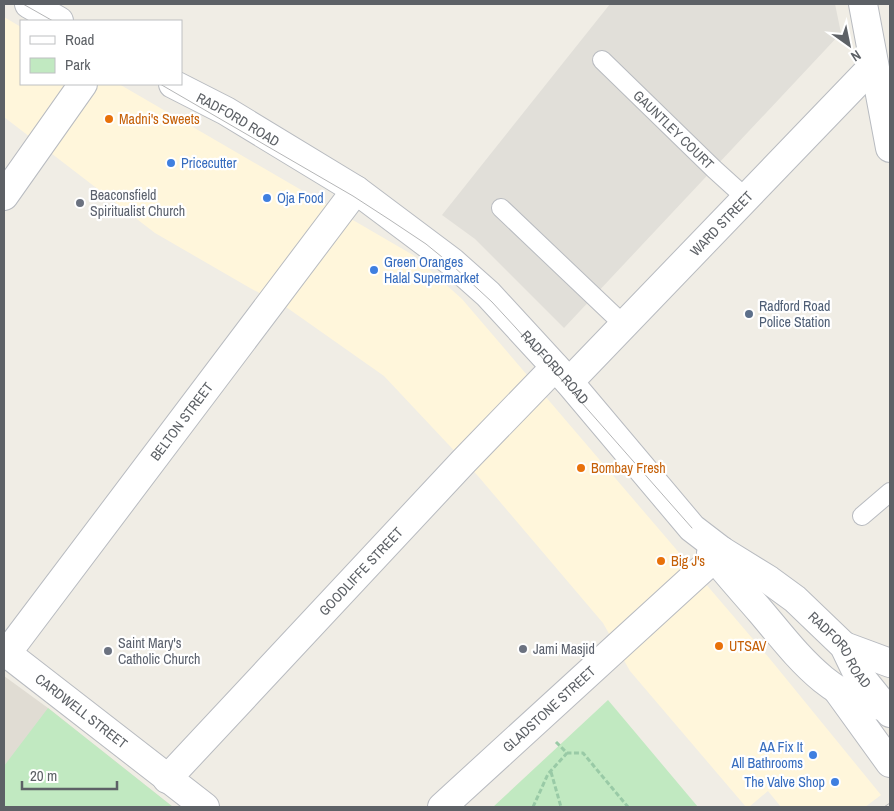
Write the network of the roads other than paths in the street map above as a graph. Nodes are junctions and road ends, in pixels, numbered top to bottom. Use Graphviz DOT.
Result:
graph roads {
  1 [pos="864,4"];
  2 [pos="33,5"];
  3 [pos="56,20"];
  4 [pos="602,60"];
  5 [pos="874,65"];
  6 [pos="82,85"];
  7 [pos="175,85"];
  8 [pos="889,131"];
  9 [pos="356,190"];
  10 [pos="4,196"];
  11 [pos="746,198"];
  12 [pos="501,208"];
  13 [pos="624,325"];
  14 [pos="562,375"];
  15 [pos="890,492"];
  16 [pos="862,516"];
  17 [pos="719,554"];
  18 [pos="844,646"];
  19 [pos="6,652"];
  20 [pos="890,663"];
  21 [pos="837,689"];
  22 [pos="889,706"];
  23 [pos="889,761"];
  24 [pos="167,779"];
  25 [pos="205,807"];
  26 [pos="442,807"];
  1 -- 5 [label="street"];
  2 -- 3 [label="street"];
  4 -- 11 [label="lane, GAUNTLEY COURT"];
  5 -- 8 [label="street"];
  5 -- 11 [label="street, WARD STREET"];
  6 -- 10 [label="street"];
  7 -- 9 [label="street, RADFORD ROAD"];
  9 -- 14 [label="street, RADFORD ROAD"];
  9 -- 19 [label="street, BELTON STREET"];
  11 -- 13 [label="street, WARD STREET"];
  12 -- 13 [label="lane"];
  13 -- 14 [label="street, WARD STREET"];
  14 -- 17 [label="street, RADFORD ROAD"];
  14 -- 24 [label="street, GOODLIFFE STREET"];
  15 -- 16 [label="lane"];
  17 -- 18 [label="street, RADFORD ROAD"];
  17 -- 21 [label="street, RADFORD ROAD"];
  17 -- 26 [label="street, GLADSTONE STREET"];
  18 -- 20 [label="street"];
  18 -- 22 [label="street, RADFORD ROAD"];
  19 -- 24 [label="street, CARDWELL STREET"];
  21 -- 22 [label="street"];
  21 -- 23 [label="street, RADFORD ROAD"];
  22 -- 23 [label="street, RADFORD ROAD"];
  24 -- 25 [label="street, CARDWELL STREET"];
}
